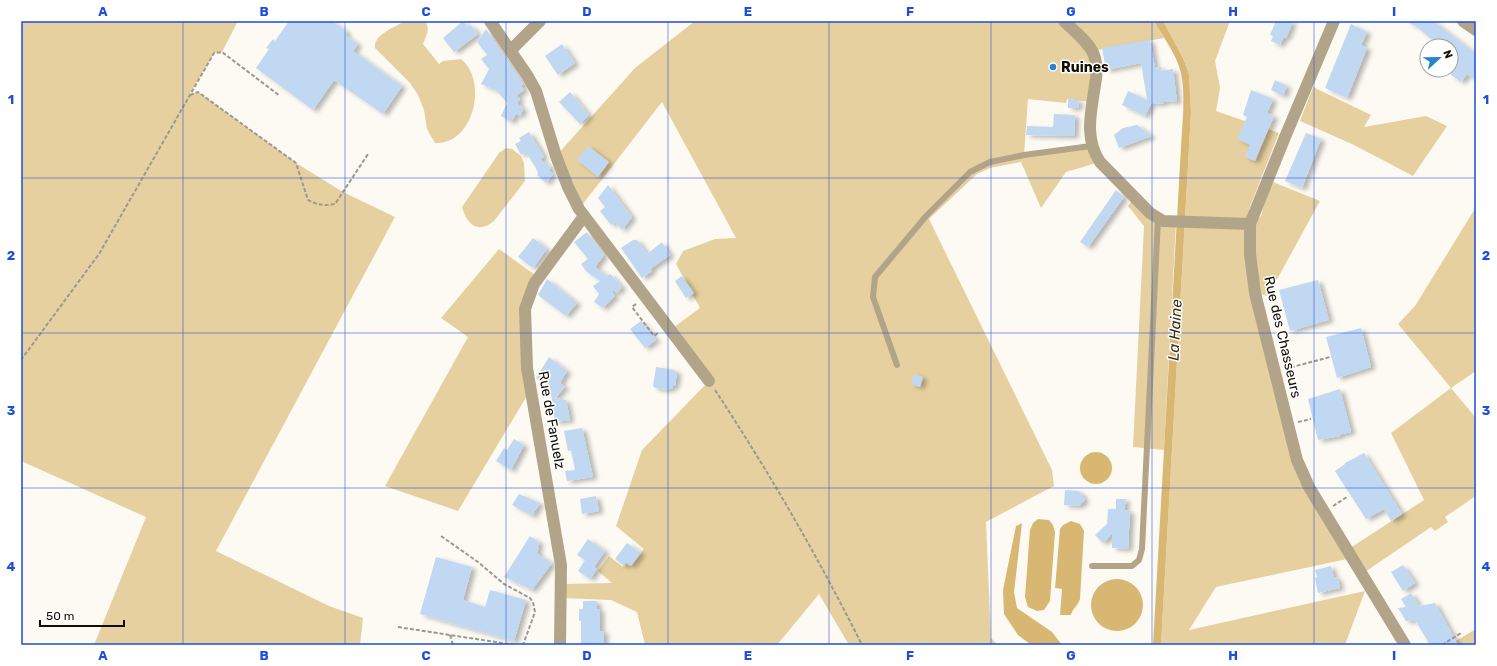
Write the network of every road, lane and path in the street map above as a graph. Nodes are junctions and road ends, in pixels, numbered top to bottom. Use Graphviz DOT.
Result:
graph roads {
  1 [pos="490,21"];
  2 [pos="540,21"];
  3 [pos="1064,21"];
  4 [pos="1334,21"];
  5 [pos="1463,21"];
  6 [pos="1476,30"];
  7 [pos="511,50"];
  8 [pos="189,95"];
  9 [pos="280,96"];
  10 [pos="1091,146"];
  11 [pos="368,154"];
  12 [pos="584,216"];
  13 [pos="1158,218"];
  14 [pos="1250,224"];
  15 [pos="643,295"];
  16 [pos="667,326"];
  17 [pos="1330,357"];
  18 [pos="21,360"];
  19 [pos="897,366"];
  20 [pos="1275,372"];
  21 [pos="709,381"];
  22 [pos="1347,497"];
  23 [pos="1324,512"];
  24 [pos="441,536"];
  25 [pos="1092,566"];
  26 [pos="398,628"];
  27 [pos="1461,633"];
  28 [pos="450,635"];
  29 [pos="453,645"];
  30 [pos="515,645"];
  31 [pos="524,645"];
  32 [pos="560,645"];
  33 [pos="862,645"];
  34 [pos="1406,645"];
  35 [pos="1442,645"];
  1 -- 7 [label="street"];
  2 -- 7 [label="street"];
  3 -- 10 [label="street"];
  4 -- 14 [label="street, Rue des Chasseurs"];
  5 -- 6 [label="street"];
  7 -- 12 [label="street"];
  8 -- 9 [label="path"];
  8 -- 11 [label="path"];
  8 -- 18 [label="path"];
  10 -- 13 [label="street"];
  10 -- 19 [label="lane"];
  12 -- 15 [label="street"];
  12 -- 32 [label="street, Rue de Fanuelz"];
  13 -- 14 [label="street"];
  13 -- 25 [label="lane"];
  14 -- 20 [label="street, Rue des Chasseurs"];
  15 -- 16 [label="street"];
  15 -- 16 [label="path"];
  16 -- 21 [label="street"];
  17 -- 20 [label="path"];
  20 -- 23 [label="street, Rue des Chasseurs"];
  21 -- 33 [label="path"];
  22 -- 23 [label="path"];
  23 -- 34 [label="street, Rue des Chasseurs"];
  24 -- 31 [label="path"];
  26 -- 28 [label="path"];
  27 -- 35 [label="path"];
  28 -- 29 [label="path"];
  28 -- 30 [label="path"];
}
